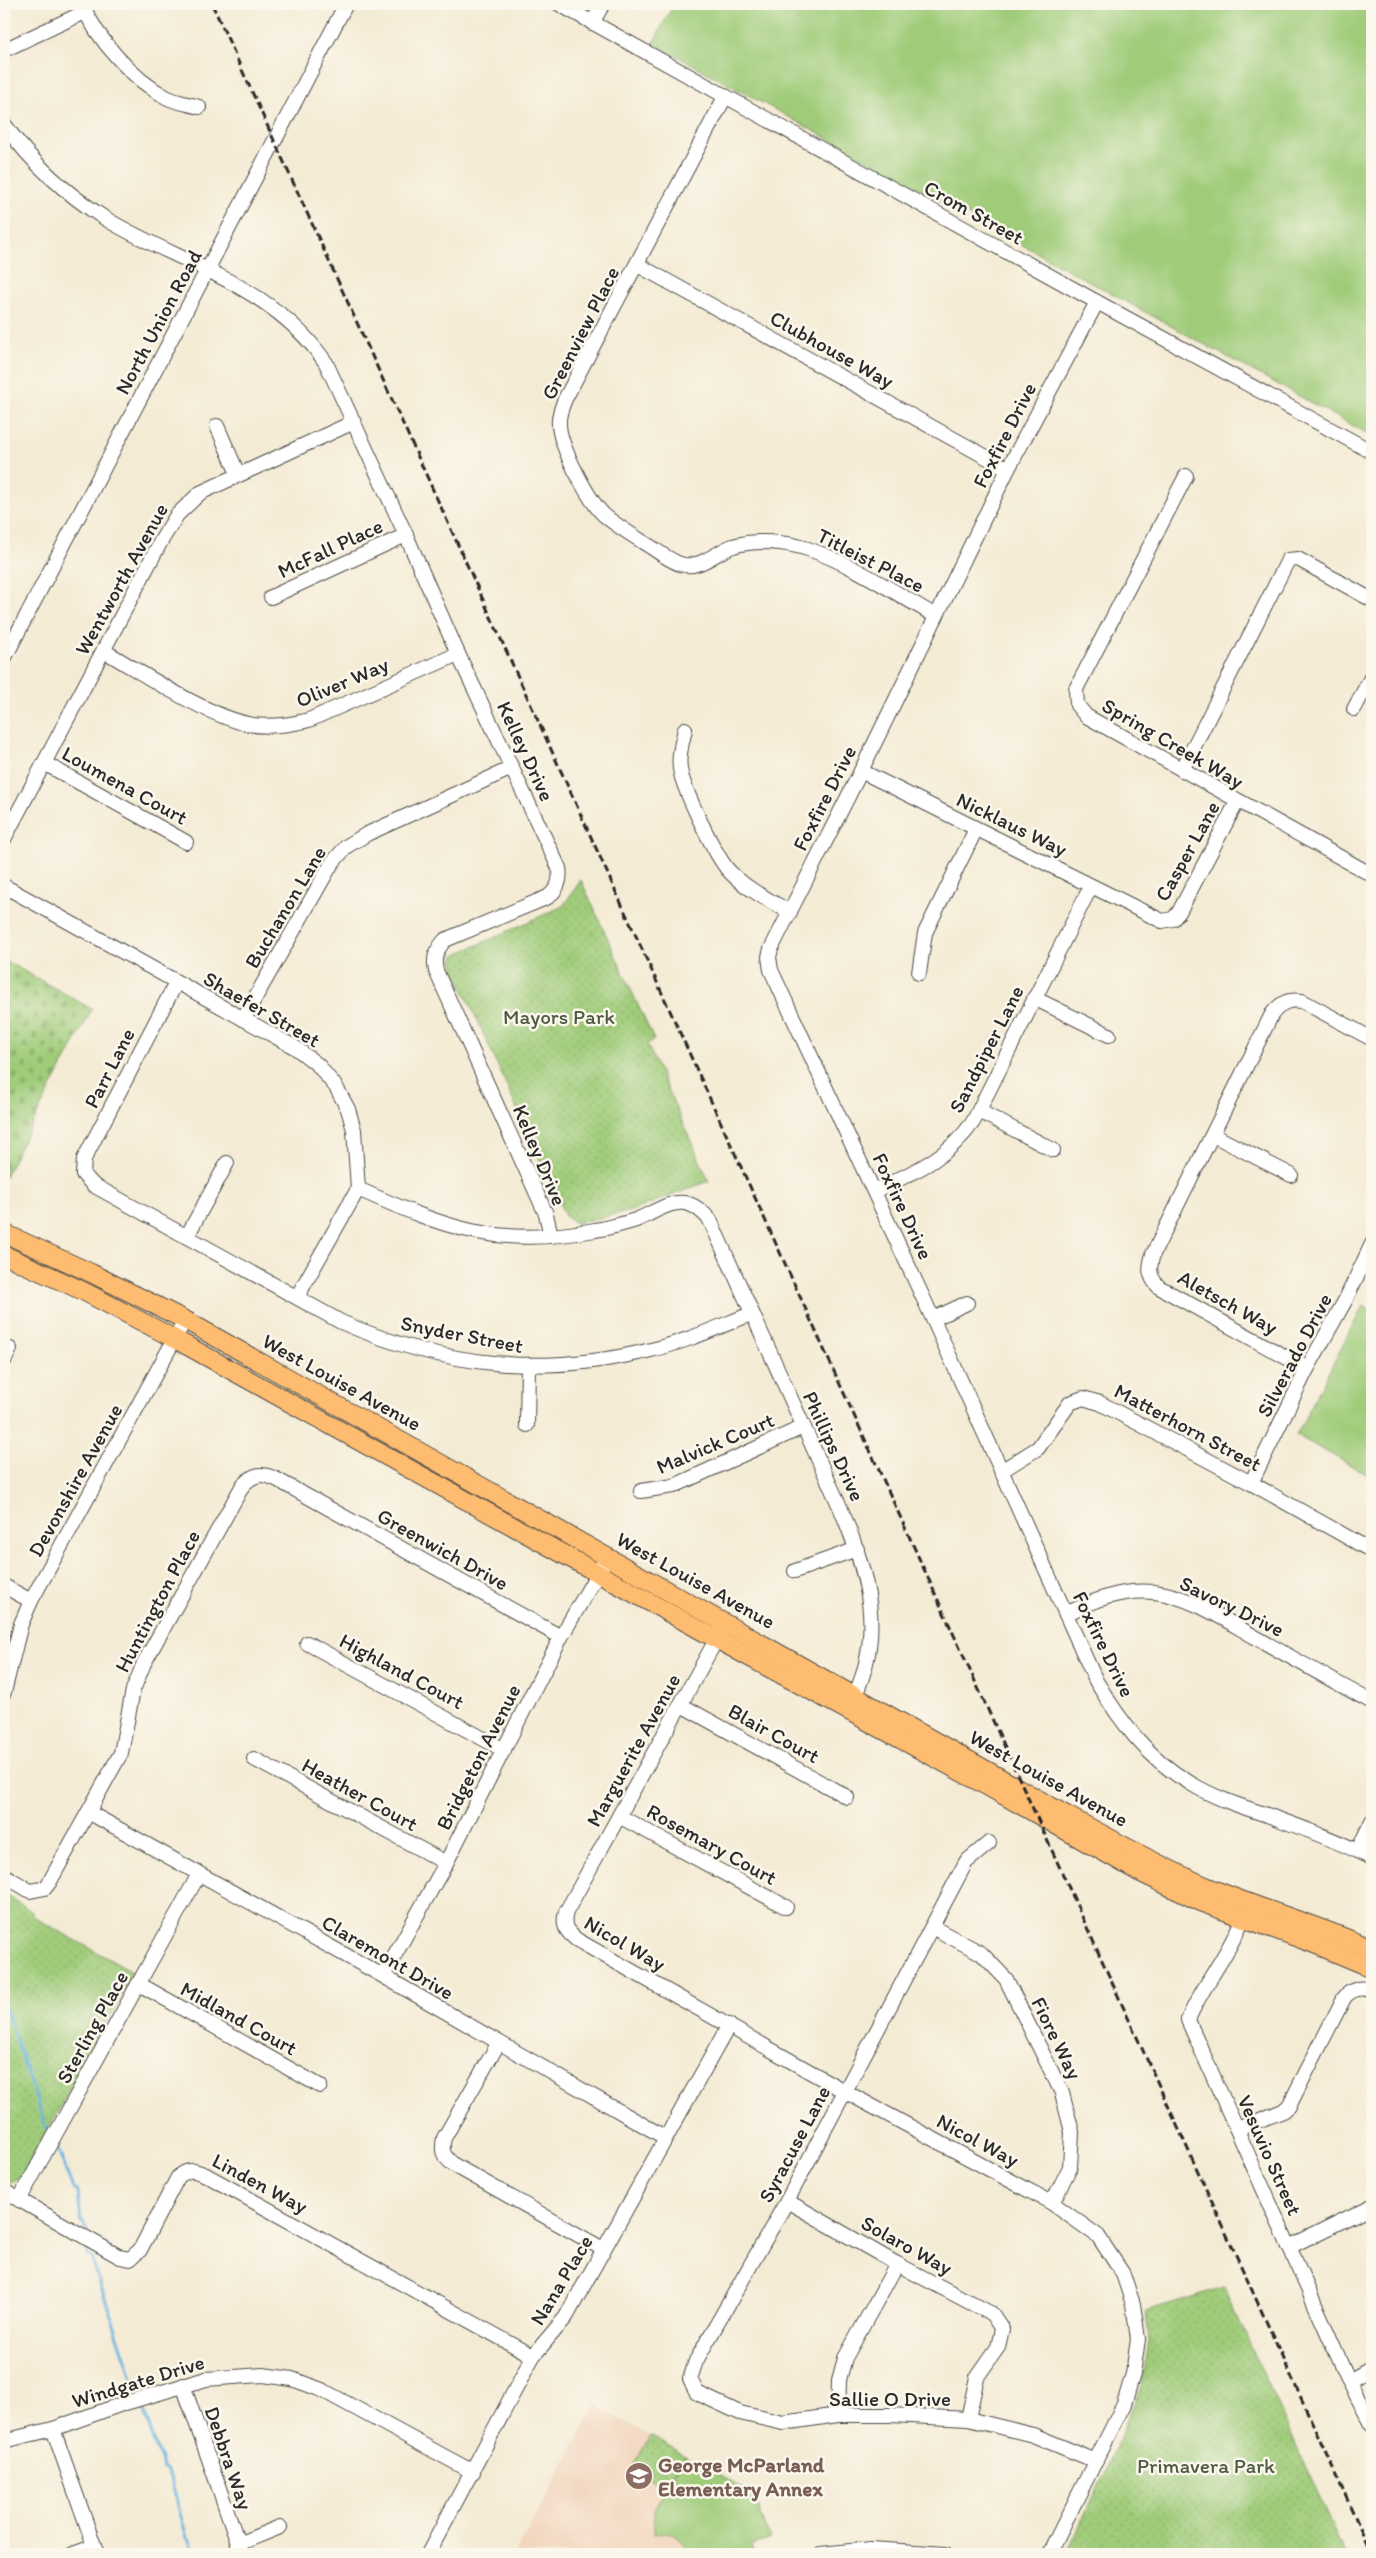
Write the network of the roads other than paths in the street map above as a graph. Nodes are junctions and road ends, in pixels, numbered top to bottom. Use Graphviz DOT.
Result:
graph roads {
  1 [pos="346,4"];
  2 [pos="559,4"];
  3 [pos="603,4"];
  4 [pos="83,8"];
  5 [pos="592,23"];
  6 [pos="4,50"];
  7 [pos="725,97"];
  8 [pos="199,107"];
  9 [pos="4,124"];
  10 [pos="638,265"];
  11 [pos="208,270"];
  12 [pos="1096,302"];
  13 [pos="354,422"];
  14 [pos="217,426"];
  15 [pos="1372,452"];
  16 [pos="1008,469"];
  17 [pos="238,474"];
  18 [pos="1186,476"];
  19 [pos="406,535"];
  20 [pos="727,549"];
  21 [pos="271,597"];
  22 [pos="1372,600"];
  23 [pos="936,616"];
  24 [pos="104,651"];
  25 [pos="458,654"];
  26 [pos="4,659"];
  27 [pos="1372,676"];
  28 [pos="1354,709"];
  29 [pos="684,728"];
  30 [pos="44,763"];
  31 [pos="512,768"];
  32 [pos="1182,770"];
  33 [pos="861,771"];
  34 [pos="1237,802"];
  35 [pos="976,829"];
  36 [pos="4,840"];
  37 [pos="186,842"];
  38 [pos="1372,875"];
  39 [pos="1091,886"];
  40 [pos="8,888"];
  41 [pos="790,912"];
  42 [pos="1145,913"];
  43 [pos="919,972"];
  44 [pos="176,982"];
  45 [pos="1034,998"];
  46 [pos="243,1019"];
  47 [pos="1109,1035"];
  48 [pos="1372,1039"];
  49 [pos="979,1110"];
  50 [pos="1213,1135"];
  51 [pos="1053,1150"];
  52 [pos="227,1163"];
  53 [pos="83,1174"];
  54 [pos="1291,1175"];
  55 [pos="358,1189"];
  56 [pos="874,1191"];
  57 [pos="4,1233"];
  58 [pos="187,1236"];
  59 [pos="551,1236"];
  60 [pos="1372,1244"];
  61 [pos="4,1255"];
  62 [pos="297,1297"];
  63 [pos="967,1303"];
  64 [pos="751,1314"];
  65 [pos="933,1319"];
  66 [pos="185,1320"];
  67 [pos="175,1339"];
  68 [pos="528,1367"];
  69 [pos="1307,1369"];
  70 [pos="527,1425"];
  71 [pos="803,1427"];
  72 [pos="1001,1471"];
  73 [pos="1252,1483"];
  74 [pos="641,1491"];
  75 [pos="304,1495"];
  76 [pos="857,1549"];
  77 [pos="1372,1551"];
  78 [pos="607,1556"];
  79 [pos="795,1571"];
  80 [pos="598,1574"];
  81 [pos="4,1586"];
  82 [pos="31,1601"];
  83 [pos="1066,1614"];
  84 [pos="726,1622"];
  85 [pos="561,1637"];
  86 [pos="716,1639"];
  87 [pos="307,1643"];
  88 [pos="4,1692"];
  89 [pos="1372,1702"];
  90 [pos="851,1703"];
  91 [pos="681,1704"];
  92 [pos="504,1750"];
  93 [pos="254,1759"];
  94 [pos="847,1797"];
  95 [pos="90,1813"];
  96 [pos="619,1816"];
  97 [pos="1372,1821"];
  98 [pos="989,1843"];
  99 [pos="1358,1850"];
  100 [pos="1372,1858"];
  101 [pos="446,1863"];
  102 [pos="199,1874"];
  103 [pos="4,1875"];
  104 [pos="574,1898"];
  105 [pos="786,1907"];
  106 [pos="1245,1911"];
  107 [pos="932,1927"];
  108 [pos="1372,1949"];
  109 [pos="1372,1968"];
  110 [pos="383,1976"];
  111 [pos="139,1984"];
  112 [pos="1371,1990"];
  113 [pos="729,2025"];
  114 [pos="498,2044"];
  115 [pos="320,2086"];
  116 [pos="844,2091"];
  117 [pos="1237,2129"];
  118 [pos="666,2138"];
  119 [pos="4,2191"];
  120 [pos="19,2200"];
  121 [pos="787,2201"];
  122 [pos="1052,2203"];
  123 [pos="1372,2206"];
  124 [pos="1289,2247"];
  125 [pos="604,2249"];
  126 [pos="897,2264"];
  127 [pos="533,2356"];
  128 [pos="1372,2368"];
  129 [pos="690,2379"];
  130 [pos="1349,2380"];
  131 [pos="183,2385"];
  132 [pos="838,2415"];
  133 [pos="968,2419"];
  134 [pos="1372,2425"];
  135 [pos="53,2429"];
  136 [pos="4,2440"];
  137 [pos="1096,2461"];
  138 [pos="473,2472"];
  139 [pos="280,2527"];
  140 [pos="240,2549"];
  141 [pos="96,2550"];
  142 [pos="73,2554"];
  143 [pos="428,2554"];
  144 [pos="822,2554"];
  145 [pos="946,2554"];
  146 [pos="1049,2554"];
  1 -- 11 [label="street, North Union Road"];
  2 -- 5 [label="street, Crom Street"];
  3 -- 5 [label="street"];
  4 -- 6 [label="street"];
  4 -- 8 [label="street"];
  5 -- 7 [label="street, Crom Street"];
  7 -- 10 [label="street, Greenview Place"];
  7 -- 12 [label="street, Crom Street"];
  9 -- 11 [label="street, Kelley Drive"];
  10 -- 16 [label="street, Clubhouse Way"];
  10 -- 20 [label="street, Greenview Place"];
  11 -- 13 [label="street, Kelley Drive"];
  11 -- 26 [label="street, North Union Road"];
  12 -- 15 [label="street, Crom Street"];
  12 -- 16 [label="street, Foxfire Drive"];
  13 -- 17 [label="street, Wentworth Avenue"];
  13 -- 19 [label="street, Kelley Drive"];
  14 -- 17 [label="street"];
  16 -- 23 [label="street, Foxfire Drive"];
  17 -- 24 [label="street, Wentworth Avenue"];
  18 -- 32 [label="street, Spring Creek Way"];
  19 -- 21 [label="street, McFall Place"];
  19 -- 25 [label="street, Kelley Drive"];
  20 -- 23 [label="street, Titleist Place"];
  22 -- 32 [label="street"];
  23 -- 33 [label="street, Foxfire Drive"];
  24 -- 25 [label="street, Oliver Way"];
  24 -- 30 [label="street, Wentworth Avenue"];
  25 -- 31 [label="street, Kelley Drive"];
  27 -- 28 [label="street"];
  29 -- 41 [label="street"];
  30 -- 36 [label="street, Wentworth Avenue"];
  30 -- 37 [label="street, Loumena Court"];
  31 -- 46 [label="street, Buchanon Lane"];
  31 -- 59 [label="street, Kelley Drive"];
  32 -- 34 [label="street, Spring Creek Way"];
  33 -- 35 [label="street, Nicklaus Way"];
  33 -- 41 [label="street, Foxfire Drive"];
  34 -- 38 [label="street, Spring Creek Way"];
  34 -- 42 [label="street, Casper Lane"];
  35 -- 39 [label="street, Nicklaus Way"];
  35 -- 43 [label="street"];
  39 -- 42 [label="street, Nicklaus Way"];
  39 -- 45 [label="street, Sandpiper Lane"];
  40 -- 44 [label="street, Shaefer Street"];
  41 -- 56 [label="street, Foxfire Drive"];
  44 -- 46 [label="street, Shaefer Street"];
  44 -- 53 [label="street, Parr Lane"];
  45 -- 47 [label="street"];
  45 -- 49 [label="street, Sandpiper Lane"];
  46 -- 55 [label="street, Shaefer Street"];
  48 -- 50 [label="street"];
  49 -- 51 [label="street"];
  49 -- 56 [label="street, Sandpiper Lane"];
  50 -- 54 [label="street"];
  50 -- 69 [label="street, Aletsch Way"];
  52 -- 58 [label="street"];
  53 -- 58 [label="street, Snyder Street"];
  55 -- 59 [label="street"];
  55 -- 62 [label="street"];
  56 -- 65 [label="street, Foxfire Drive"];
  57 -- 66 [label="main road, West Louise Avenue"];
  58 -- 62 [label="street, Snyder Street"];
  59 -- 64 [label="street, Phillips Drive"];
  60 -- 69 [label="street, Silverado Drive"];
  61 -- 67 [label="main road, West Louise Avenue"];
  62 -- 68 [label="street, Snyder Street"];
  63 -- 65 [label="street"];
  64 -- 68 [label="street, Snyder Street"];
  64 -- 71 [label="street, Phillips Drive"];
  65 -- 72 [label="street, Foxfire Drive"];
  66 -- 67 [label="street, Devonshire Avenue"];
  66 -- 78 [label="main road, West Louise Avenue"];
  67 -- 80 [label="main road, West Louise Avenue"];
  67 -- 82 [label="street, Devonshire Avenue"];
  68 -- 70 [label="street"];
  69 -- 73 [label="street, Silverado Drive"];
  71 -- 74 [label="street, Malvick Court"];
  71 -- 76 [label="street, Phillips Drive"];
  72 -- 73 [label="street, Matterhorn Street"];
  72 -- 83 [label="street, Foxfire Drive"];
  73 -- 77 [label="street, Matterhorn Street"];
  75 -- 85 [label="street, Greenwich Drive"];
  75 -- 95 [label="street, Huntington Place"];
  76 -- 79 [label="street"];
  76 -- 90 [label="street, Phillips Drive"];
  78 -- 80 [label="street, Bridgeton Avenue"];
  78 -- 84 [label="main road, West Louise Avenue"];
  80 -- 85 [label="street, Bridgeton Avenue"];
  80 -- 86 [label="main road, West Louise Avenue"];
  81 -- 82 [label="street"];
  82 -- 88 [label="street, Devonshire Avenue"];
  83 -- 89 [label="street, Savory Drive"];
  83 -- 99 [label="street, Foxfire Drive"];
  84 -- 86 [label="street, Marguerite Avenue"];
  84 -- 90 [label="main road, West Louise Avenue"];
  85 -- 92 [label="street, Bridgeton Avenue"];
  86 -- 90 [label="main road, West Louise Avenue"];
  86 -- 91 [label="street, Marguerite Avenue"];
  87 -- 92 [label="street, Highland Court"];
  90 -- 106 [label="main road, West Louise Avenue"];
  91 -- 94 [label="street, Blair Court"];
  91 -- 96 [label="street, Marguerite Avenue"];
  92 -- 101 [label="street, Bridgeton Avenue"];
  93 -- 101 [label="street, Heather Court"];
  95 -- 102 [label="street, Claremont Drive"];
  95 -- 103 [label="street, Huntington Place"];
  96 -- 104 [label="street, Marguerite Avenue"];
  96 -- 105 [label="street, Rosemary Court"];
  97 -- 99 [label="street"];
  98 -- 107 [label="street, Syracuse Lane"];
  99 -- 100 [label="street, Foxfire Drive"];
  101 -- 110 [label="street, Bridgeton Avenue"];
  102 -- 110 [label="street, Claremont Drive"];
  102 -- 111 [label="street, Sterling Place"];
  104 -- 113 [label="street, Nicol Way"];
  106 -- 108 [label="main road, West Louise Avenue"];
  106 -- 109 [label="main road, West Louise Avenue"];
  106 -- 117 [label="street, Vesuvio Street"];
  107 -- 116 [label="street, Syracuse Lane"];
  107 -- 122 [label="street, Fiore Way"];
  110 -- 114 [label="street, Claremont Drive"];
  111 -- 115 [label="street, Midland Court"];
  111 -- 120 [label="street, Sterling Place"];
  112 -- 117 [label="street"];
  113 -- 116 [label="street, Nicol Way"];
  113 -- 118 [label="street, Nana Place"];
  114 -- 118 [label="street, Claremont Drive"];
  114 -- 125 [label="street"];
  116 -- 121 [label="street, Syracuse Lane"];
  116 -- 122 [label="street, Nicol Way"];
  117 -- 124 [label="street, Vesuvio Street"];
  118 -- 125 [label="street, Nana Place"];
  119 -- 120 [label="street, Linden Way"];
  120 -- 127 [label="street, Linden Way"];
  121 -- 126 [label="street, Solaro Way"];
  121 -- 129 [label="street, Syracuse Lane"];
  122 -- 137 [label="street, Nicol Way"];
  123 -- 124 [label="street"];
  124 -- 130 [label="street, Vesuvio Street"];
  125 -- 127 [label="street, Nana Place"];
  126 -- 132 [label="street"];
  126 -- 133 [label="street, Solaro Way"];
  127 -- 138 [label="street, Nana Place"];
  128 -- 130 [label="street"];
  129 -- 132 [label="street, Sallie O Drive"];
  130 -- 134 [label="street, Vesuvio Street"];
  131 -- 135 [label="street, Windgate Drive"];
  131 -- 138 [label="street, Windgate Drive"];
  131 -- 140 [label="street, Debbra Way"];
  132 -- 133 [label="street, Sallie O Drive"];
  133 -- 137 [label="street, Sallie O Drive"];
  135 -- 136 [label="street, Windgate Drive"];
  135 -- 141 [label="street"];
  137 -- 146 [label="street, Nicol Way"];
  138 -- 143 [label="street, Nana Place"];
  139 -- 140 [label="street, Debbra Way"];
  141 -- 142 [label="street"];
  144 -- 145 [label="street"];
}
